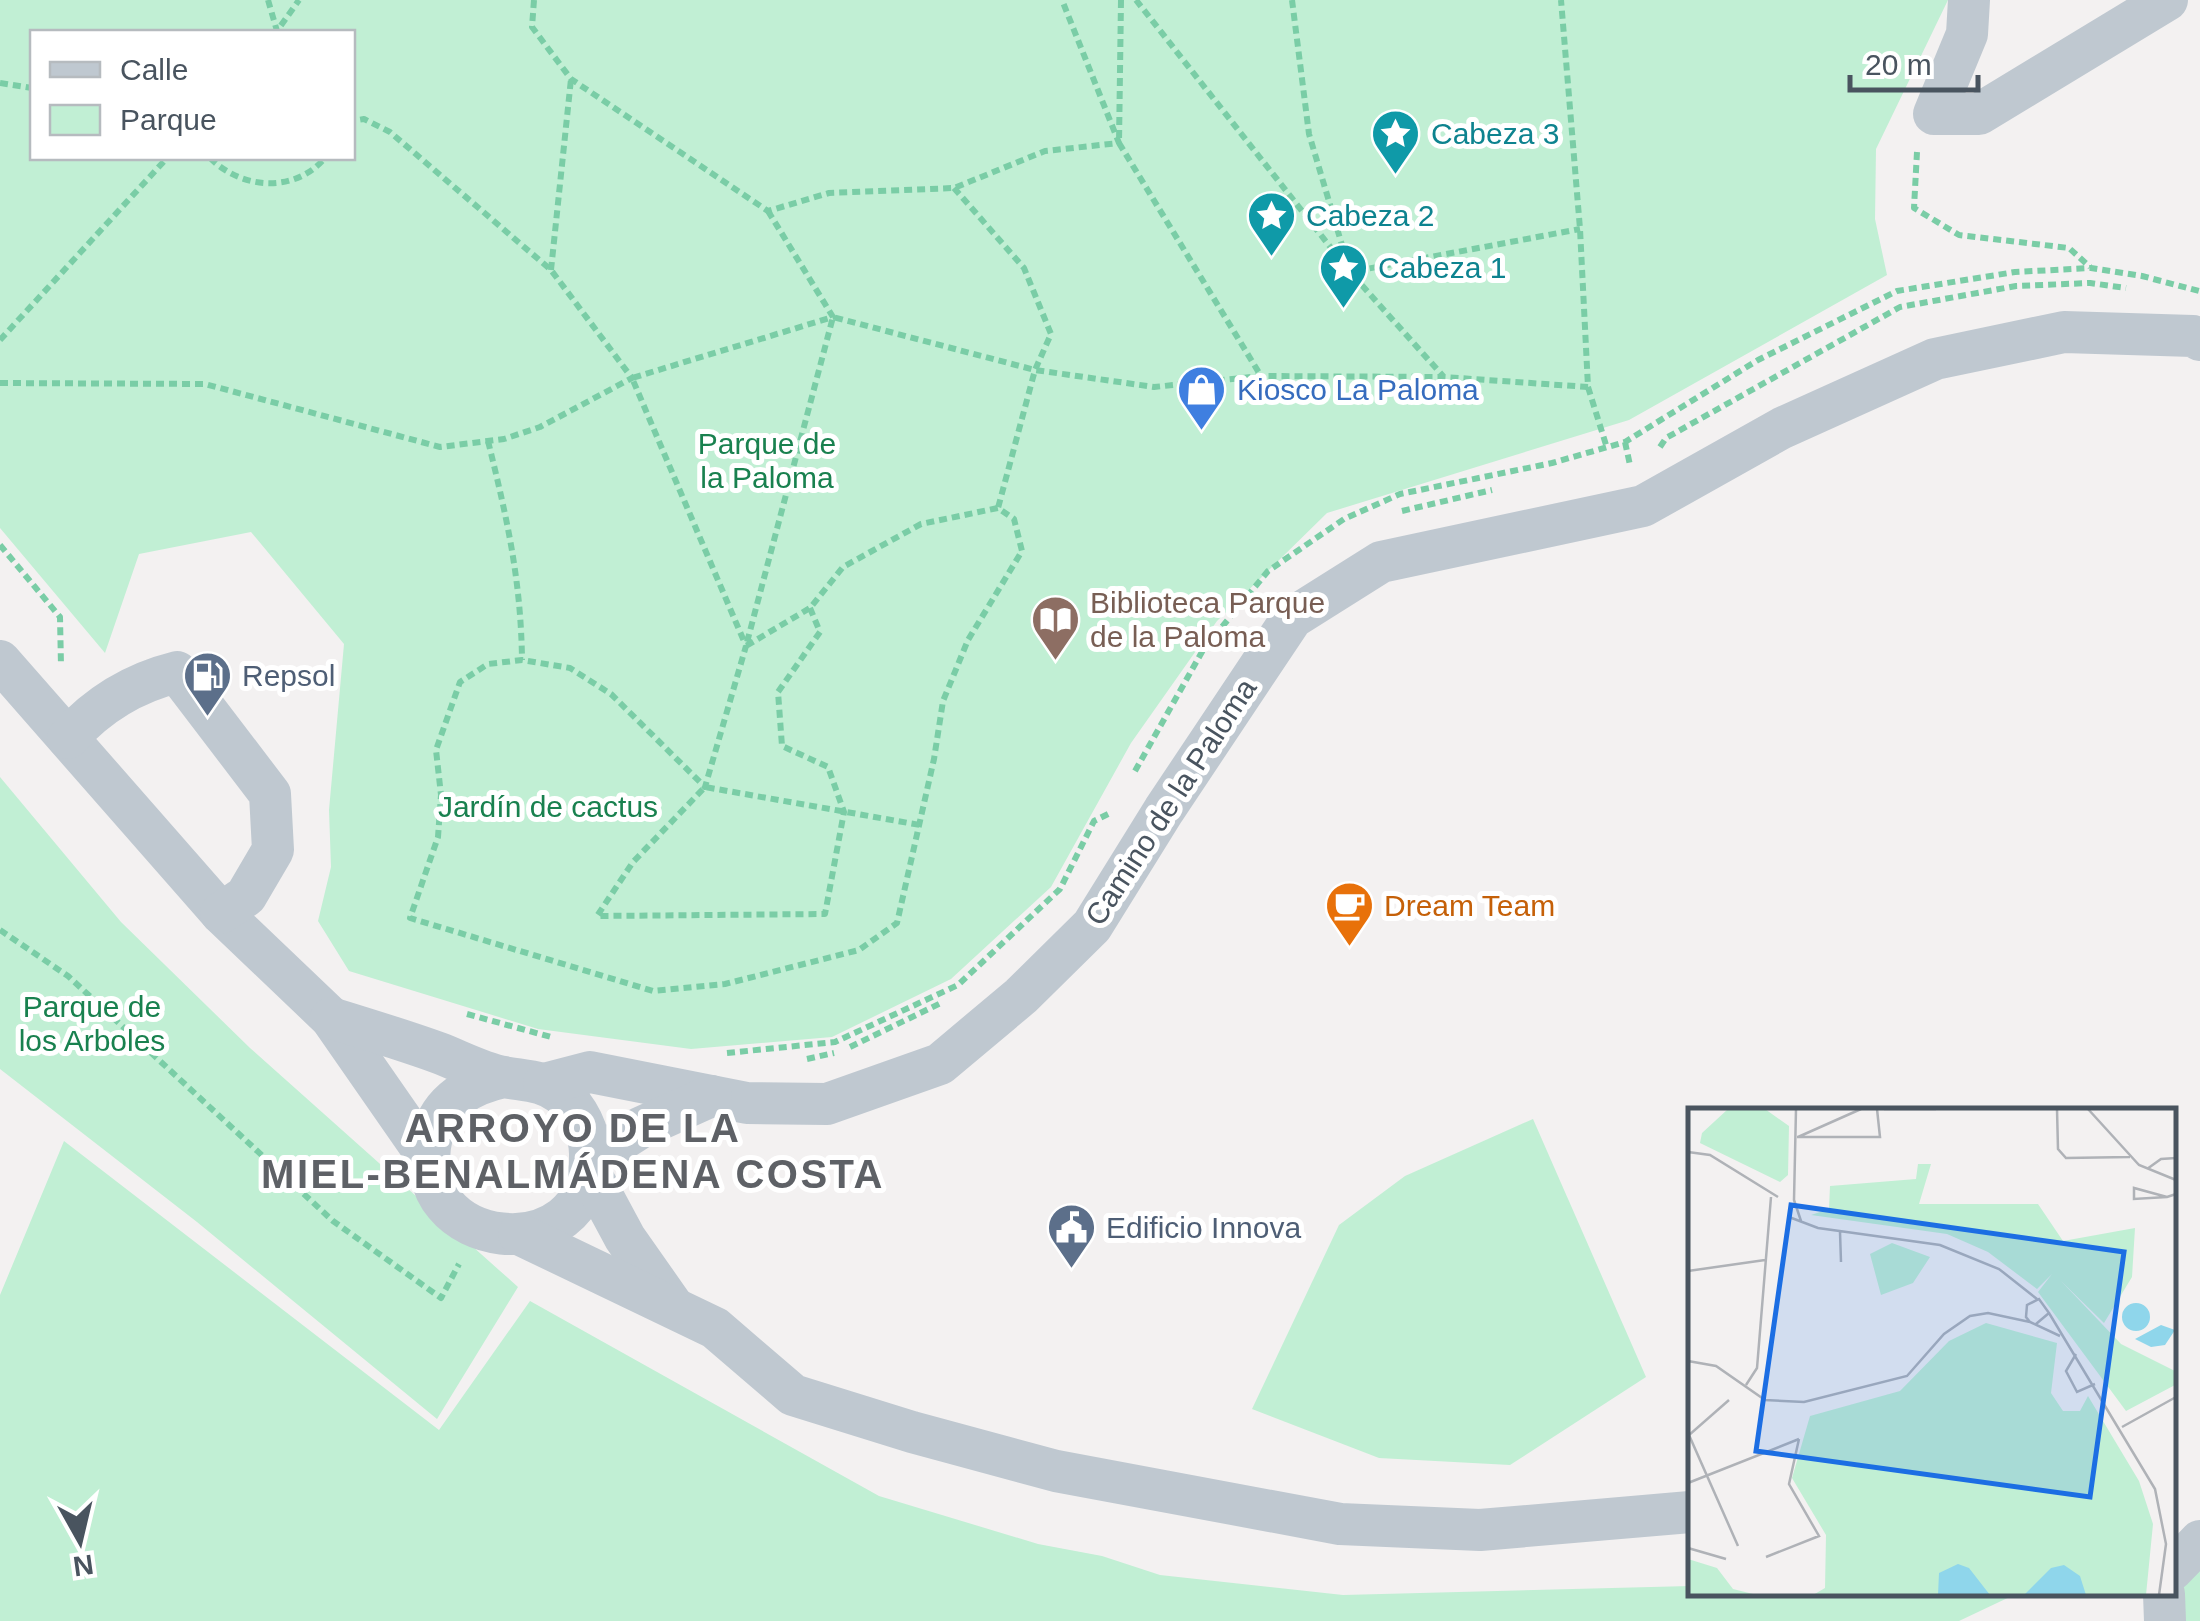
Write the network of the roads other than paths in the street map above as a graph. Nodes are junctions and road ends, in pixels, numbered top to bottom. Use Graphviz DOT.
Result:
graph roads {
  1 [pos="1969,0"];
  2 [pos="2167,0"];
  3 [pos="2200,340"];
  4 [pos="0,660"];
  5 [pos="68,738"];
  6 [pos="221,914"];
  7 [pos="330,1018"];
  8 [pos="711,1075"];
  9 [pos="524,1080"];
  10 [pos="429,1159"];
  11 [pos="590,1166"];
  12 [pos="520,1234"];
  13 [pos="672,1305"];
  14 [pos="1688,1512"];
  1 -- 2 [label="street"];
  3 -- 8 [label="street, Camino de la Paloma"];
  4 -- 5 [label="street"];
  5 -- 6 [label="street"];
  5 -- 6 [label="street"];
  6 -- 7 [label="street"];
  7 -- 9 [label="street"];
  7 -- 10 [label="street"];
  8 -- 9 [label="street, Camino de la Paloma"];
  8 -- 11 [label="street"];
  9 -- 10 [label="street"];
  9 -- 11 [label="street"];
  10 -- 12 [label="street"];
  11 -- 12 [label="street"];
  11 -- 13 [label="street"];
  12 -- 13 [label="street"];
  13 -- 14 [label="street"];
}
